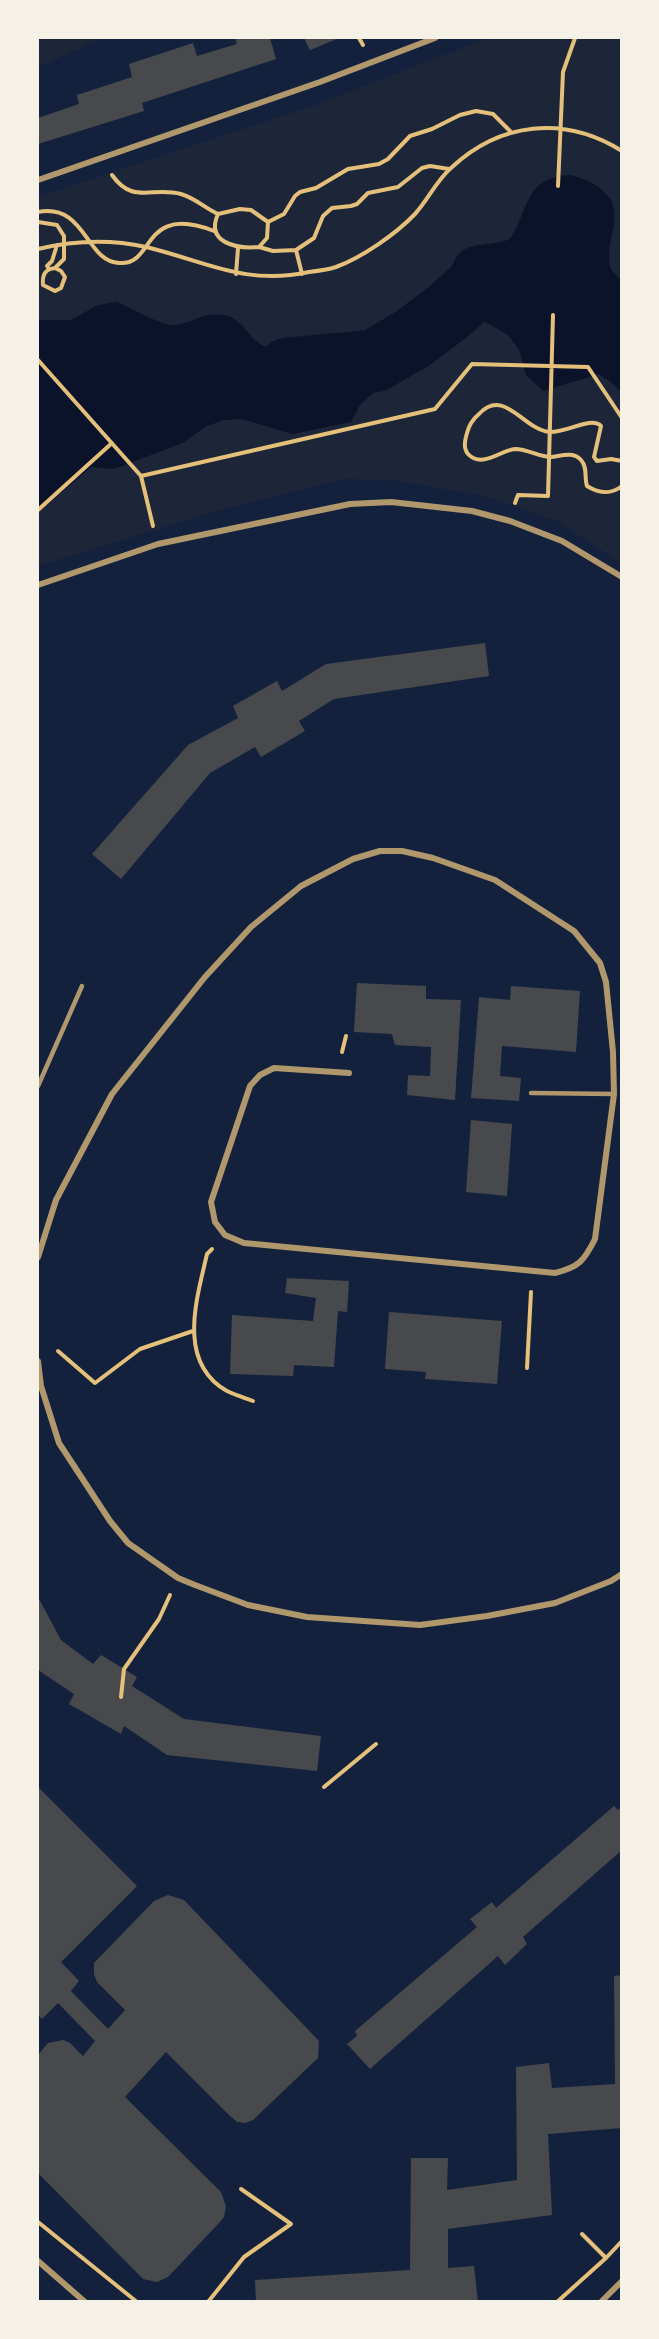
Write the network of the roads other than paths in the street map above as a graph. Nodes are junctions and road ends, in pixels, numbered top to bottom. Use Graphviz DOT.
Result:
graph roads {
  1 [pos="435,38"];
  2 [pos="38,180"];
  3 [pos="621,577"];
  4 [pos="38,585"];
  5 [pos="82,986"];
  6 [pos="349,1073"];
  7 [pos="38,1086"];
  8 [pos="531,1093"];
  9 [pos="614,1094"];
  10 [pos="38,1257"];
  11 [pos="38,1361"];
  12 [pos="621,1574"];
  13 [pos="38,2261"];
  14 [pos="621,2281"];
  15 [pos="85,2301"];
  16 [pos="601,2301"];
  1 -- 2 [label="street"];
  3 -- 4 [label="street"];
  5 -- 7 [label="lane"];
  6 -- 9 [label="street"];
  8 -- 9 [label="lane"];
  9 -- 10 [label="street"];
  11 -- 12 [label="street"];
  13 -- 15 [label="street"];
  14 -- 16 [label="street"];
}
